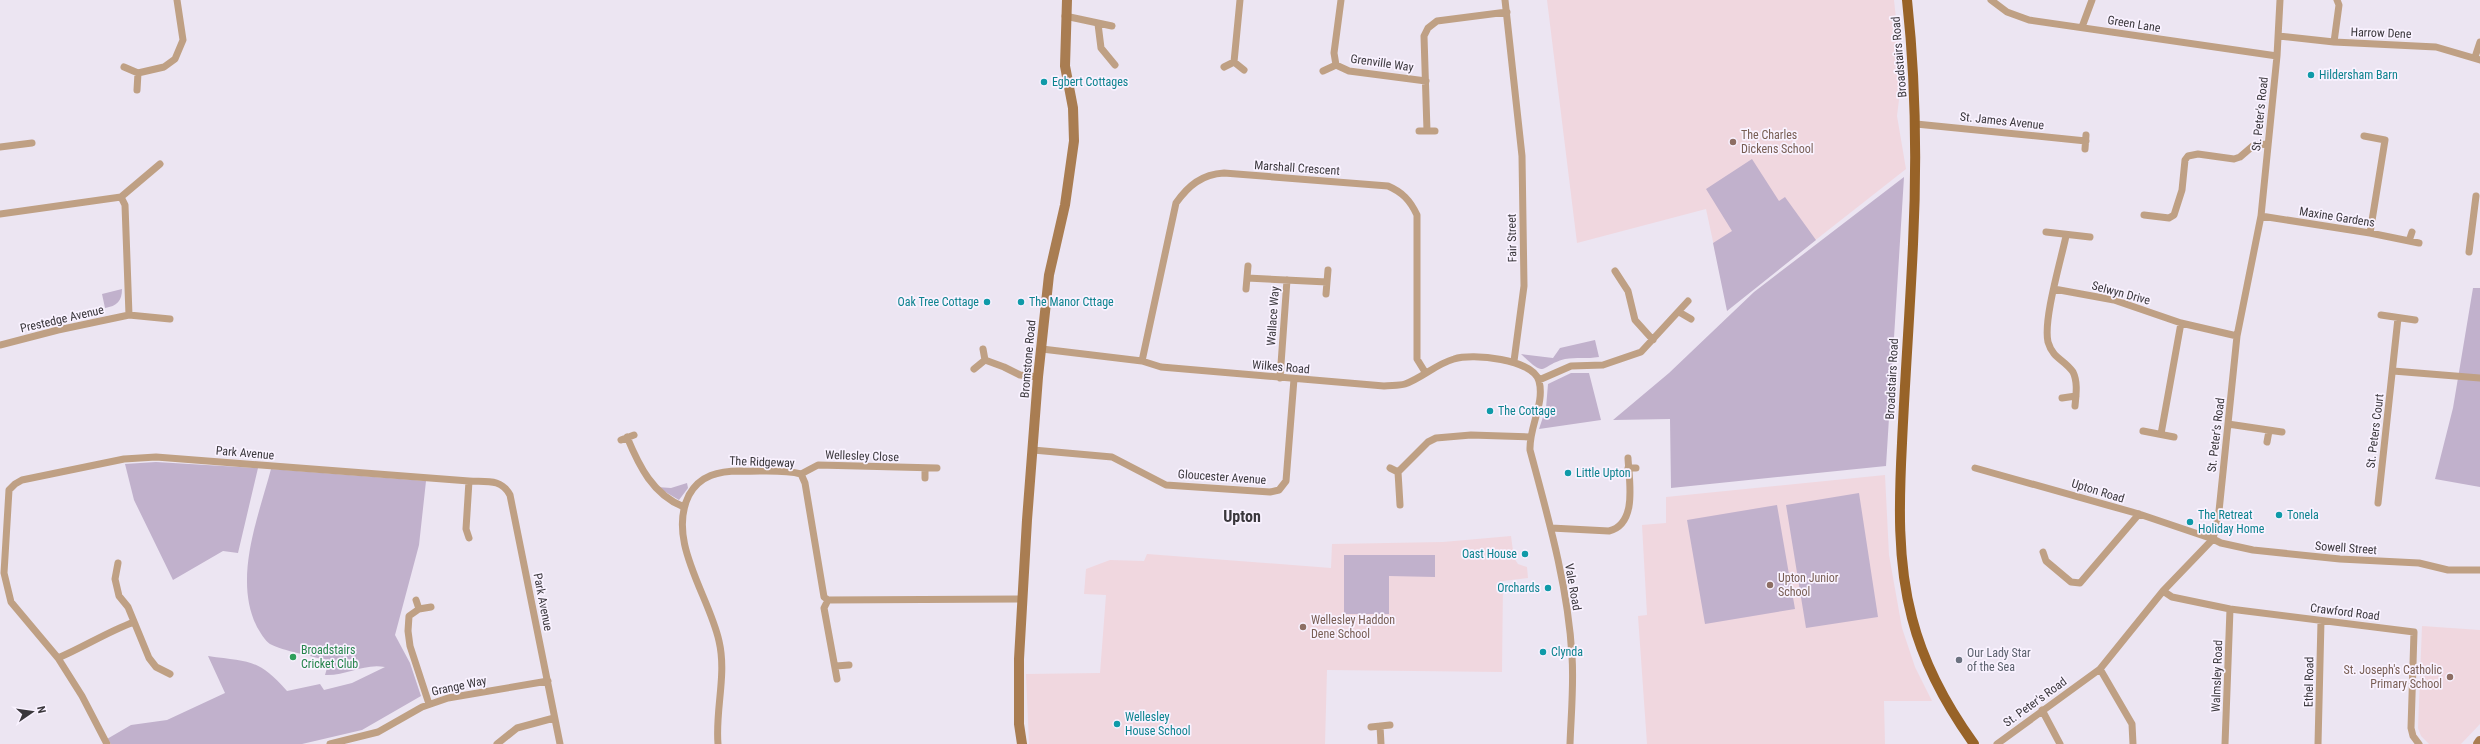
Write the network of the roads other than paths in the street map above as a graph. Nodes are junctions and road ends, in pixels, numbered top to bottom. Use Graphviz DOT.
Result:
graph roads {
  1 [pos="177,0"];
  2 [pos="1067,0"];
  3 [pos="1240,0"];
  4 [pos="1341,0"];
  5 [pos="1505,0"];
  6 [pos="1907,0"];
  7 [pos="1991,0"];
  8 [pos="2092,0"];
  9 [pos="2280,0"];
  10 [pos="2337,0"];
  11 [pos="1507,12"];
  12 [pos="1065,16"];
  13 [pos="1098,24"];
  14 [pos="1112,26"];
  15 [pos="2082,27"];
  16 [pos="2279,36"];
  17 [pos="2334,42"];
  18 [pos="2480,42"];
  19 [pos="2277,56"];
  20 [pos="2477,59"];
  21 [pos="1234,62"];
  22 [pos="1115,65"];
  23 [pos="1336,65"];
  24 [pos="124,67"];
  25 [pos="1224,67"];
  26 [pos="1244,70"];
  27 [pos="1323,71"];
  28 [pos="138,73"];
  29 [pos="1426,81"];
  30 [pos="137,90"];
  31 [pos="1916,124"];
  32 [pos="1419,131"];
  33 [pos="2364,136"];
  34 [pos="32,143"];
  35 [pos="2268,144"];
  36 [pos="0,147"];
  37 [pos="2084,149"];
  38 [pos="160,164"];
  39 [pos="2182,190"];
  40 [pos="2190,191"];
  41 [pos="2476,196"];
  42 [pos="121,197"];
  43 [pos="2478,207"];
  44 [pos="0,214"];
  45 [pos="2144,215"];
  46 [pos="2261,216"];
  47 [pos="2046,232"];
  48 [pos="2370,232"];
  49 [pos="2412,232"];
  50 [pos="2066,236"];
  51 [pos="2090,237"];
  52 [pos="2409,241"];
  53 [pos="2419,243"];
  54 [pos="2469,252"];
  55 [pos="1248,266"];
  56 [pos="1328,270"];
  57 [pos="1614,271"];
  58 [pos="1247,278"];
  59 [pos="1287,280"];
  60 [pos="1327,282"];
  61 [pos="1246,289"];
  62 [pos="2054,289"];
  63 [pos="1326,294"];
  64 [pos="1688,301"];
  65 [pos="1679,312"];
  66 [pos="129,315"];
  67 [pos="2381,316"];
  68 [pos="2398,318"];
  69 [pos="170,319"];
  70 [pos="1691,319"];
  71 [pos="2416,320"];
  72 [pos="2181,323"];
  73 [pos="2237,336"];
  74 [pos="1653,340"];
  75 [pos="0,345"];
  76 [pos="983,349"];
  77 [pos="1042,349"];
  78 [pos="984,360"];
  79 [pos="1142,361"];
  80 [pos="1514,361"];
  81 [pos="974,369"];
  82 [pos="2393,371"];
  83 [pos="1425,372"];
  84 [pos="1038,377"];
  85 [pos="1280,378"];
  86 [pos="2480,378"];
  87 [pos="1294,379"];
  88 [pos="1539,380"];
  89 [pos="2076,396"];
  90 [pos="2062,398"];
  91 [pos="2075,406"];
  92 [pos="2228,424"];
  93 [pos="2143,431"];
  94 [pos="2269,431"];
  95 [pos="2282,432"];
  96 [pos="2161,434"];
  97 [pos="2174,436"];
  98 [pos="627,437"];
  99 [pos="1530,437"];
  100 [pos="2267,442"];
  101 [pos="1033,450"];
  102 [pos="1628,458"];
  103 [pos="925,468"];
  104 [pos="937,468"];
  105 [pos="1390,468"];
  106 [pos="1628,468"];
  107 [pos="1636,468"];
  108 [pos="1975,468"];
  109 [pos="1398,472"];
  110 [pos="801,474"];
  111 [pos="925,478"];
  112 [pos="469,481"];
  113 [pos="2379,494"];
  114 [pos="2387,494"];
  115 [pos="2378,503"];
  116 [pos="1400,505"];
  117 [pos="684,507"];
  118 [pos="2139,514"];
  119 [pos="1551,528"];
  120 [pos="469,538"];
  121 [pos="2213,539"];
  122 [pos="2043,552"];
  123 [pos="118,563"];
  124 [pos="2480,570"];
  125 [pos="2163,591"];
  126 [pos="1022,599"];
  127 [pos="416,600"];
  128 [pos="828,600"];
  129 [pos="431,607"];
  130 [pos="419,609"];
  131 [pos="2230,609"];
  132 [pos="2321,621"];
  133 [pos="134,622"];
  134 [pos="58,658"];
  135 [pos="849,665"];
  136 [pos="836,666"];
  137 [pos="2100,669"];
  138 [pos="170,674"];
  139 [pos="837,679"];
  140 [pos="548,681"];
  141 [pos="429,704"];
  142 [pos="2042,710"];
  143 [pos="554,718"];
  144 [pos="1019,724"];
  145 [pos="1390,725"];
  146 [pos="1380,726"];
  147 [pos="1371,727"];
  148 [pos="360,741"];
  149 [pos="2480,741"];
  150 [pos="107,744"];
  151 [pos="330,744"];
  152 [pos="497,744"];
  153 [pos="560,744"];
  154 [pos="718,744"];
  155 [pos="1014,744"];
  156 [pos="1022,744"];
  157 [pos="1381,744"];
  158 [pos="1570,744"];
  159 [pos="1974,744"];
  160 [pos="1997,744"];
  161 [pos="2060,744"];
  162 [pos="2133,744"];
  163 [pos="2226,744"];
  164 [pos="2318,744"];
  165 [pos="2419,744"];
  166 [pos="2478,744"];
  1 -- 28 [label="street"];
  2 -- 12 [label="street, Bromstone Road"];
  3 -- 21 [label="street"];
  4 -- 23 [label="street, Grenville Way"];
  5 -- 11 [label="street, Fair Street"];
  6 -- 31 [label="main road, Broadstairs Road"];
  7 -- 15 [label="street, Green Lane"];
  8 -- 15 [label="street"];
  9 -- 16 [label="street, St. Peter's Road"];
  10 -- 17 [label="street"];
  11 -- 29 [label="street, Grenville Way"];
  11 -- 80 [label="street, Fair Street"];
  12 -- 13 [label="street"];
  12 -- 77 [label="street, Bromstone Road"];
  13 -- 14 [label="street"];
  13 -- 22 [label="street"];
  15 -- 19 [label="street, Green Lane"];
  16 -- 17 [label="street, Harrow Dene"];
  16 -- 19 [label="street, St. Peter's Road"];
  17 -- 20 [label="street, Harrow Dene"];
  18 -- 20 [label="street"];
  19 -- 35 [label="street, St. Peter's Road"];
  21 -- 25 [label="street"];
  21 -- 26 [label="street"];
  23 -- 27 [label="street, Grenville Way"];
  23 -- 29 [label="street, Grenville Way"];
  24 -- 28 [label="street"];
  28 -- 30 [label="street"];
  29 -- 32 [label="street, Grenville Way"];
  31 -- 37 [label="street, St. James Avenue"];
  31 -- 159 [label="main road, Broadstairs Road"];
  33 -- 48 [label="street"];
  34 -- 36 [label="street"];
  35 -- 39 [label="street"];
  35 -- 46 [label="street, St. Peter's Road"];
  38 -- 42 [label="street"];
  39 -- 40 [label="street"];
  39 -- 45 [label="street"];
  41 -- 43 [label="street"];
  42 -- 44 [label="street"];
  42 -- 66 [label="street"];
  43 -- 54 [label="street"];
  46 -- 48 [label="street, Maxine Gardens"];
  46 -- 73 [label="street, St. Peter's Road"];
  47 -- 50 [label="street"];
  48 -- 52 [label="street, Maxine Gardens"];
  49 -- 52 [label="street"];
  50 -- 51 [label="street"];
  50 -- 62 [label="street"];
  52 -- 53 [label="street, Maxine Gardens"];
  55 -- 58 [label="street"];
  56 -- 60 [label="street"];
  57 -- 74 [label="street"];
  58 -- 59 [label="street, Wallace Way"];
  58 -- 61 [label="street"];
  59 -- 60 [label="street, Wallace Way"];
  59 -- 85 [label="street, Wallace Way"];
  60 -- 63 [label="street"];
  62 -- 72 [label="street, Selwyn Drive"];
  62 -- 89 [label="street"];
  64 -- 65 [label="street"];
  65 -- 70 [label="street"];
  65 -- 74 [label="street"];
  66 -- 69 [label="street, Prestedge Avenue"];
  66 -- 75 [label="street, Prestedge Avenue"];
  67 -- 68 [label="street"];
  68 -- 71 [label="street"];
  68 -- 82 [label="street, St. Peters Court"];
  72 -- 73 [label="street, Selwyn Drive"];
  72 -- 96 [label="street"];
  73 -- 92 [label="street, St. Peter's Road"];
  74 -- 88 [label="street"];
  76 -- 78 [label="street"];
  77 -- 79 [label="street, Wilkes Road"];
  77 -- 84 [label="street, Bromstone Road"];
  78 -- 81 [label="street"];
  78 -- 84 [label="street"];
  79 -- 83 [label="street, Marshall Crescent"];
  79 -- 85 [label="street, Wilkes Road"];
  80 -- 83 [label="street, Wilkes Road"];
  80 -- 88 [label="street"];
  82 -- 86 [label="street"];
  82 -- 113 [label="street, St. Peters Court"];
  83 -- 87 [label="street, Wilkes Road"];
  84 -- 101 [label="street, Bromstone Road"];
  85 -- 87 [label="street, Wilkes Road"];
  87 -- 101 [label="street, Gloucester Avenue"];
  88 -- 99 [label="street"];
  89 -- 90 [label="street"];
  89 -- 91 [label="street"];
  92 -- 94 [label="street"];
  92 -- 121 [label="street, St. Peter's Road"];
  93 -- 96 [label="street"];
  94 -- 95 [label="street"];
  94 -- 100 [label="street"];
  96 -- 97 [label="street"];
  98 -- 117 [label="street"];
  99 -- 109 [label="street"];
  99 -- 119 [label="street, Vale Road"];
  101 -- 126 [label="street, Bromstone Road"];
  102 -- 106 [label="street"];
  103 -- 104 [label="street, Wellesley Close"];
  103 -- 110 [label="street, Wellesley Close"];
  103 -- 111 [label="street"];
  105 -- 109 [label="street"];
  106 -- 107 [label="street"];
  106 -- 119 [label="street"];
  108 -- 118 [label="street, Upton Road"];
  109 -- 116 [label="street"];
  110 -- 117 [label="street, The Ridgeway"];
  110 -- 128 [label="street, The Ridgeway"];
  112 -- 120 [label="street"];
  112 -- 134 [label="street, Park Avenue"];
  112 -- 140 [label="street, Park Avenue"];
  113 -- 114 [label="street"];
  113 -- 115 [label="street, St. Peters Court"];
  117 -- 154 [label="street, The Ridgeway"];
  118 -- 121 [label="street, Upton Road"];
  118 -- 122 [label="street"];
  119 -- 158 [label="street, Vale Road"];
  121 -- 124 [label="street, Sowell Street"];
  121 -- 125 [label="street, St. Peter's Road"];
  123 -- 133 [label="street"];
  125 -- 131 [label="street, Crawford Road"];
  125 -- 137 [label="street, St. Peter's Road"];
  126 -- 128 [label="street"];
  126 -- 144 [label="street, Bromstone Road"];
  127 -- 130 [label="street"];
  128 -- 136 [label="street"];
  129 -- 130 [label="street"];
  130 -- 141 [label="street"];
  131 -- 132 [label="street, Crawford Road"];
  131 -- 163 [label="street, Walmsley Road"];
  132 -- 164 [label="street, Ethel Road"];
  132 -- 165 [label="street, Crawford Road"];
  133 -- 134 [label="street"];
  133 -- 138 [label="street"];
  134 -- 150 [label="street, Park Avenue"];
  135 -- 136 [label="street"];
  136 -- 139 [label="street"];
  137 -- 142 [label="street, St. Peter's Road"];
  137 -- 162 [label="street"];
  140 -- 141 [label="street, Grange Way"];
  140 -- 143 [label="street, Park Avenue"];
  141 -- 148 [label="street, Grange Way"];
  142 -- 160 [label="street, St. Peter's Road"];
  142 -- 161 [label="street"];
  143 -- 152 [label="street"];
  143 -- 153 [label="street, Park Avenue"];
  144 -- 155 [label="street, Bromstone Road"];
  144 -- 156 [label="street, Bromstone Road"];
  145 -- 146 [label="street"];
  146 -- 147 [label="street"];
  146 -- 157 [label="street"];
  148 -- 151 [label="street, Grange Way"];
  149 -- 166 [label="street"];
}
